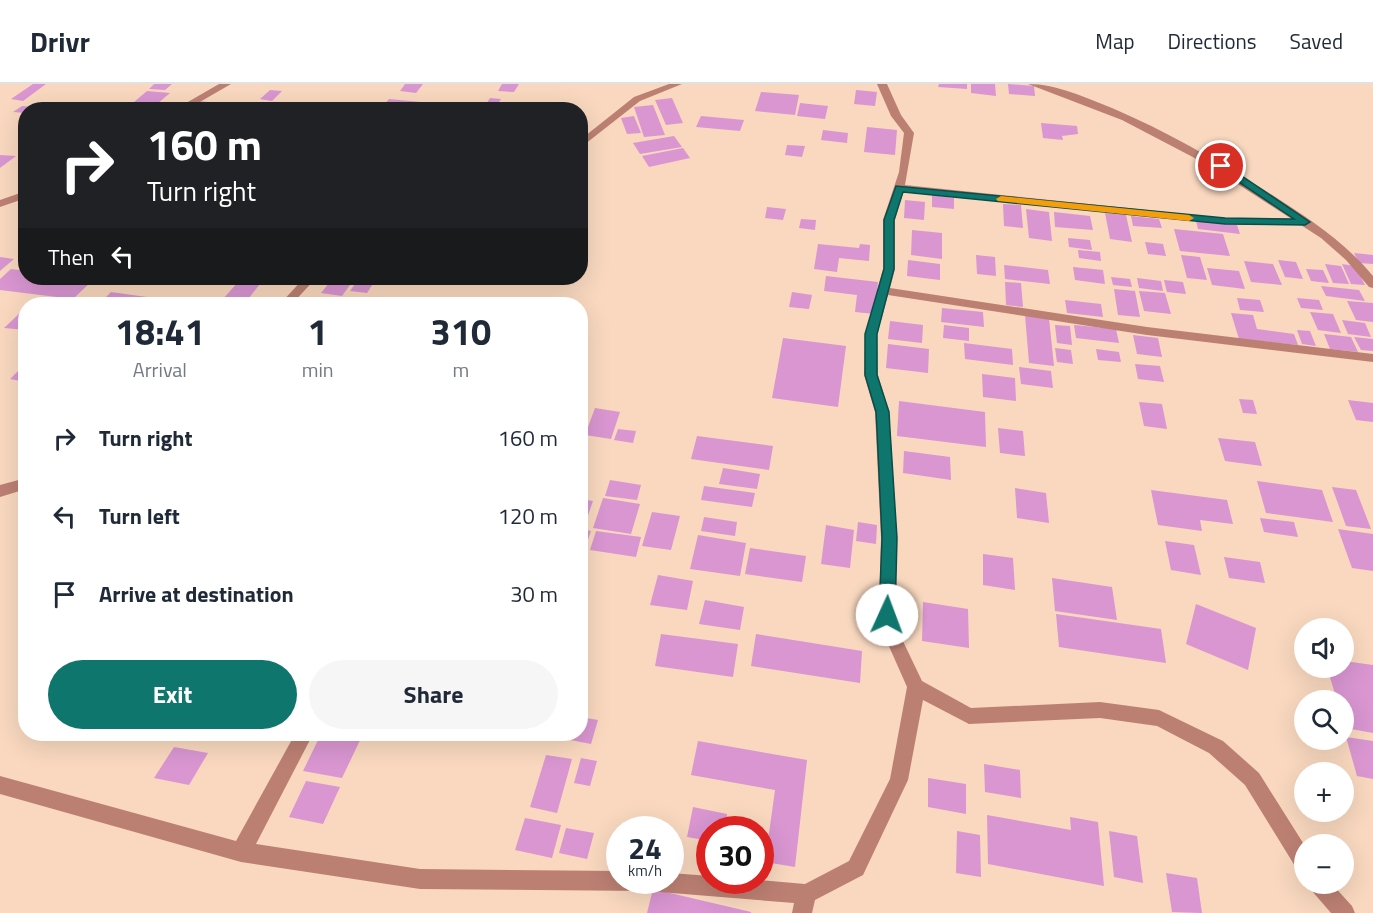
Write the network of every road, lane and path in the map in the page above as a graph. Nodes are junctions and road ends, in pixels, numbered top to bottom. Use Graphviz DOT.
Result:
graph roads {
  1 [pos="226,84"];
  2 [pos="677,84"];
  3 [pos="882,84"];
  4 [pos="1032,84"];
  5 [pos="193,102"];
  6 [pos="588,139"];
  7 [pos="899,188"];
  8 [pos="18,197"];
  9 [pos="0,204"];
  10 [pos="1305,222"];
  11 [pos="1373,284"];
  12 [pos="304,285"];
  13 [pos="883,291"];
  14 [pos="292,297"];
  15 [pos="1373,358"];
  16 [pos="18,485"];
  17 [pos="0,491"];
  18 [pos="915,687"];
  19 [pos="300,741"];
  20 [pos="0,785"];
  21 [pos="1294,846"];
  22 [pos="241,852"];
  23 [pos="1328,894"];
  24 [pos="804,904"];
  25 [pos="1345,913"];
  1 -- 5 [label="street"];
  2 -- 6 [label="street"];
  3 -- 7 [label="street"];
  4 -- 10 [label="street"];
  7 -- 10 [label="street"];
  7 -- 13 [label="street"];
  8 -- 9 [label="street"];
  10 -- 11 [label="street"];
  12 -- 14 [label="street"];
  13 -- 15 [label="street"];
  13 -- 18 [label="street"];
  16 -- 17 [label="street"];
  18 -- 21 [label="street"];
  18 -- 24 [label="street"];
  19 -- 22 [label="street"];
  20 -- 22 [label="street"];
  22 -- 24 [label="street"];
  23 -- 25 [label="street"];
}
